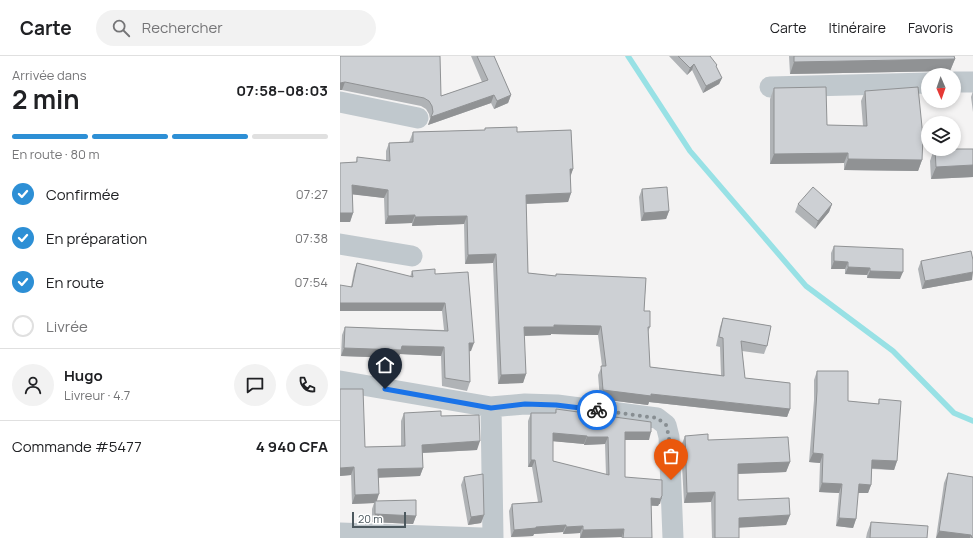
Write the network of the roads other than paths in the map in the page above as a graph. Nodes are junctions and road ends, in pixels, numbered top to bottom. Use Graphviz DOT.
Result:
graph roads {
  1 [pos="961,82"];
  2 [pos="973,82"];
  3 [pos="921,83"];
  4 [pos="770,86"];
  5 [pos="340,102"];
  6 [pos="418,118"];
  7 [pos="340,244"];
  8 [pos="412,256"];
  9 [pos="340,381"];
  10 [pos="491,408"];
  11 [pos="340,533"];
  12 [pos="482,538"];
  13 [pos="493,538"];
  14 [pos="673,538"];
  1 -- 2 [label="street"];
  3 -- 4 [label="street"];
  5 -- 6 [label="street"];
  7 -- 8 [label="street"];
  9 -- 10 [label="street"];
  10 -- 13 [label="street"];
  10 -- 14 [label="street"];
  11 -- 12 [label="street"];
}
